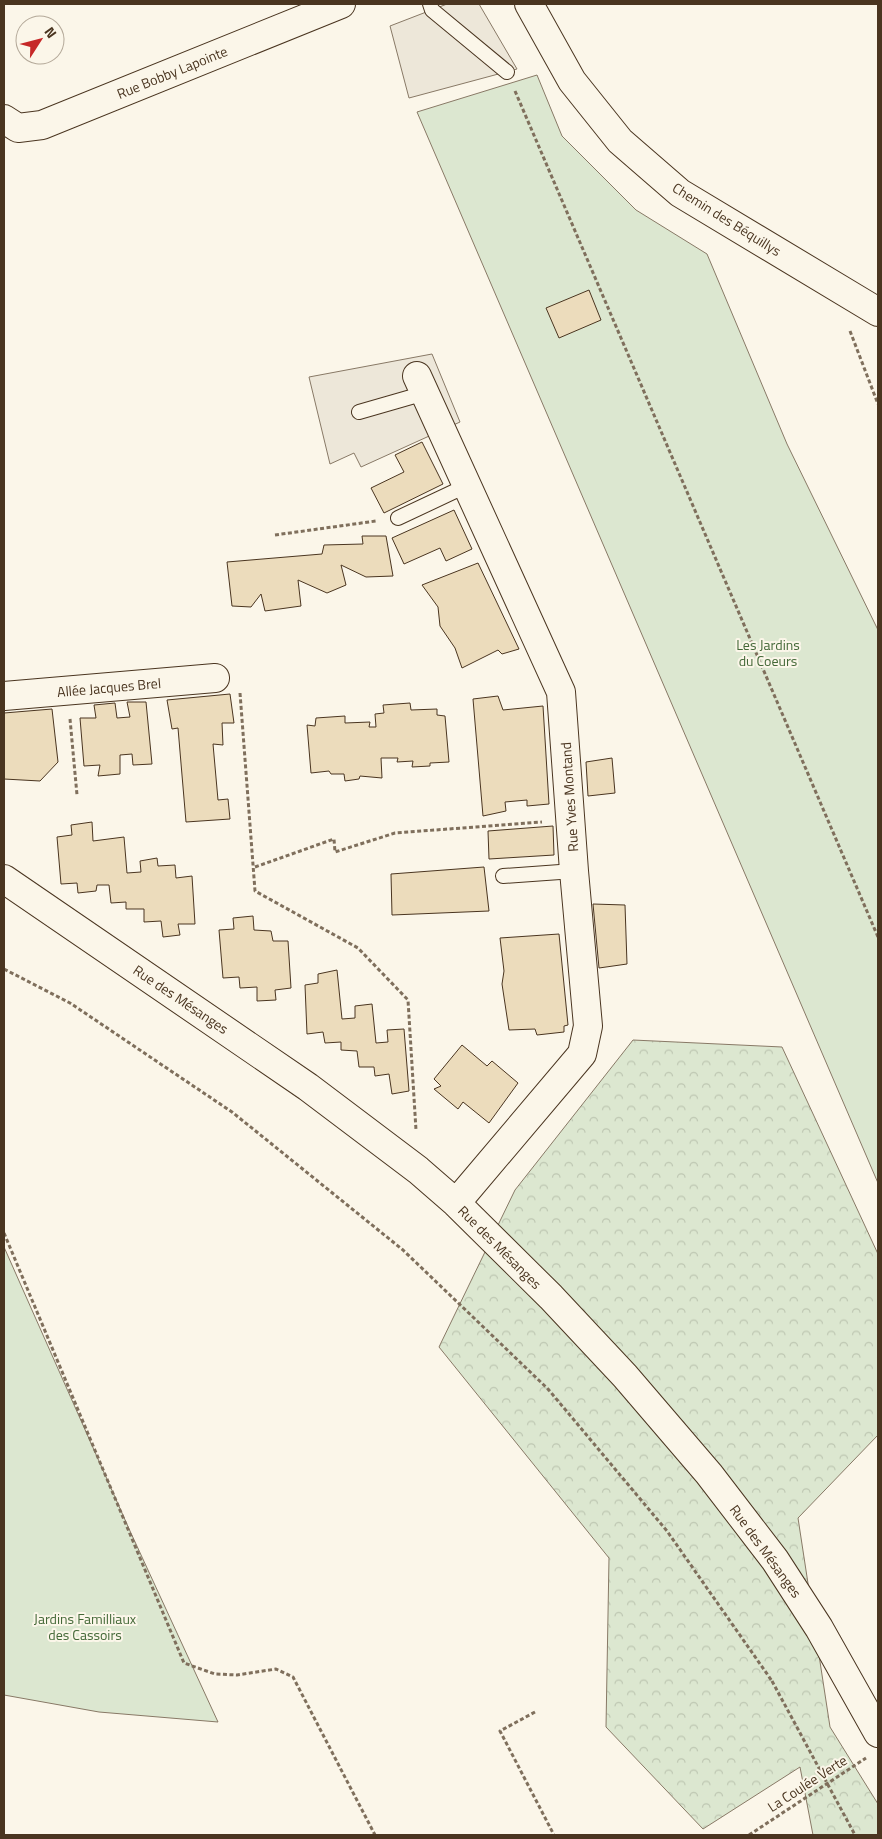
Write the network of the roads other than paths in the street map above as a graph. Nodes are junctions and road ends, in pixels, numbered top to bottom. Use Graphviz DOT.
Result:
graph roads {
  1 [pos="340,4"];
  2 [pos="430,4"];
  3 [pos="529,4"];
  4 [pos="507,72"];
  5 [pos="4,119"];
  6 [pos="878,312"];
  7 [pos="421,384"];
  8 [pos="359,412"];
  9 [pos="468,486"];
  10 [pos="398,518"];
  11 [pos="215,678"];
  12 [pos="4,696"];
  13 [pos="574,871"];
  14 [pos="503,876"];
  15 [pos="4,879"];
  16 [pos="456,1203"];
  17 [pos="875,1744"];
  1 -- 5 [label="street, Rue Bobby Lapointe"];
  2 -- 4 [label="lane"];
  3 -- 6 [label="street, Chemin des Béquillys"];
  7 -- 8 [label="lane"];
  7 -- 9 [label="street, Rue Yves Montand"];
  9 -- 10 [label="lane"];
  9 -- 13 [label="street, Rue Yves Montand"];
  11 -- 12 [label="street, Allée Jacques Brel"];
  13 -- 14 [label="lane"];
  13 -- 16 [label="street, Rue Yves Montand"];
  15 -- 16 [label="street, Rue des Mésanges"];
  16 -- 17 [label="street, Rue des Mésanges"];
}
